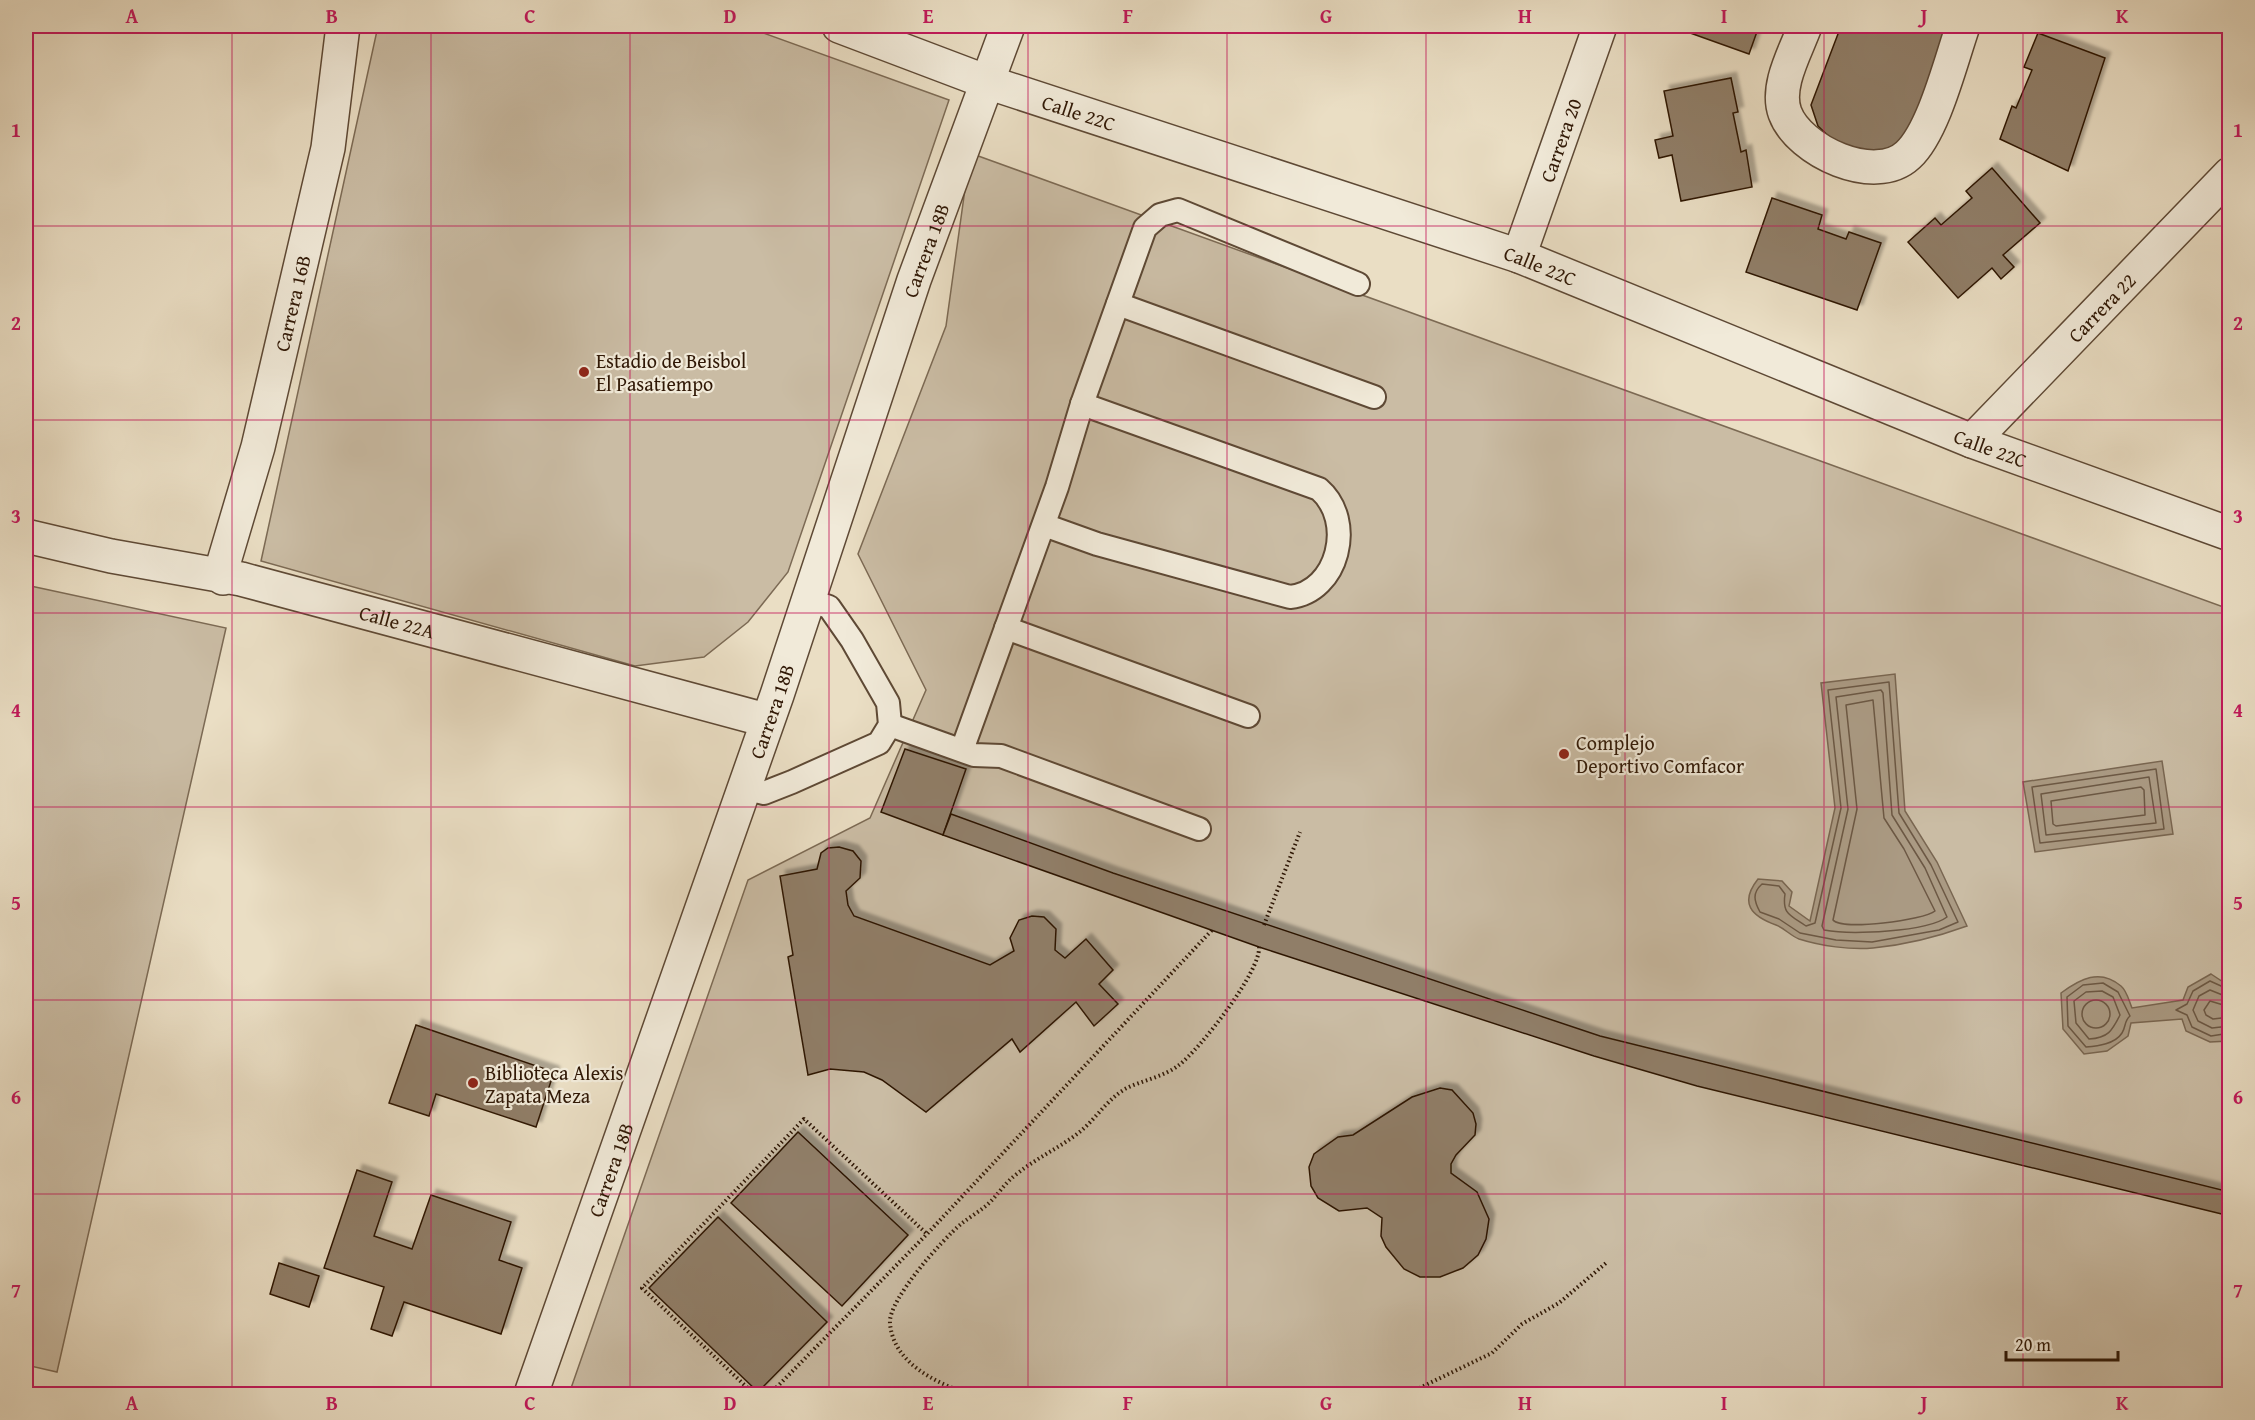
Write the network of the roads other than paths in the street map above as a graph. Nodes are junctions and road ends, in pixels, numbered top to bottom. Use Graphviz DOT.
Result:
graph roads {
  1 [pos="343,26"];
  2 [pos="839,26"];
  3 [pos="1008,26"];
  4 [pos="1600,26"];
  5 [pos="1805,26"];
  6 [pos="1963,26"];
  7 [pos="987,82"];
  8 [pos="2229,174"];
  9 [pos="1519,256"];
  10 [pos="1358,284"];
  11 [pos="1118,304"];
  12 [pos="1374,397"];
  13 [pos="1082,404"];
  14 [pos="1972,441"];
  15 [pos="1044,525"];
  16 [pos="2229,534"];
  17 [pos="26,536"];
  18 [pos="223,578"];
  19 [pos="808,600"];
  20 [pos="1006,628"];
  21 [pos="1248,716"];
  22 [pos="766,720"];
  23 [pos="890,725"];
  24 [pos="962,750"];
  25 [pos="743,788"];
  26 [pos="1199,830"];
  27 [pos="531,1395"];
  1 -- 18 [label="street, Carrera 16B"];
  2 -- 7 [label="street, Calle 22C"];
  3 -- 7 [label="street, Carrera 18B"];
  4 -- 9 [label="street, Carrera 20"];
  5 -- 6 [label="street"];
  7 -- 9 [label="street, Calle 22C"];
  7 -- 19 [label="street, Carrera 18B"];
  8 -- 14 [label="street, Carrera 22"];
  9 -- 14 [label="street, Calle 22C"];
  10 -- 11 [label="lane"];
  11 -- 12 [label="lane"];
  11 -- 13 [label="lane"];
  13 -- 15 [label="lane"];
  13 -- 15 [label="lane"];
  14 -- 16 [label="street, Calle 22C"];
  15 -- 20 [label="lane"];
  17 -- 18 [label="street, Calle 22A"];
  18 -- 22 [label="street, Calle 22A"];
  19 -- 22 [label="street, Carrera 18B"];
  19 -- 23 [label="lane"];
  20 -- 21 [label="lane"];
  20 -- 24 [label="lane"];
  22 -- 25 [label="street, Carrera 18B"];
  23 -- 24 [label="lane"];
  23 -- 25 [label="lane"];
  24 -- 26 [label="lane"];
  25 -- 27 [label="street, Carrera 18B"];
}
